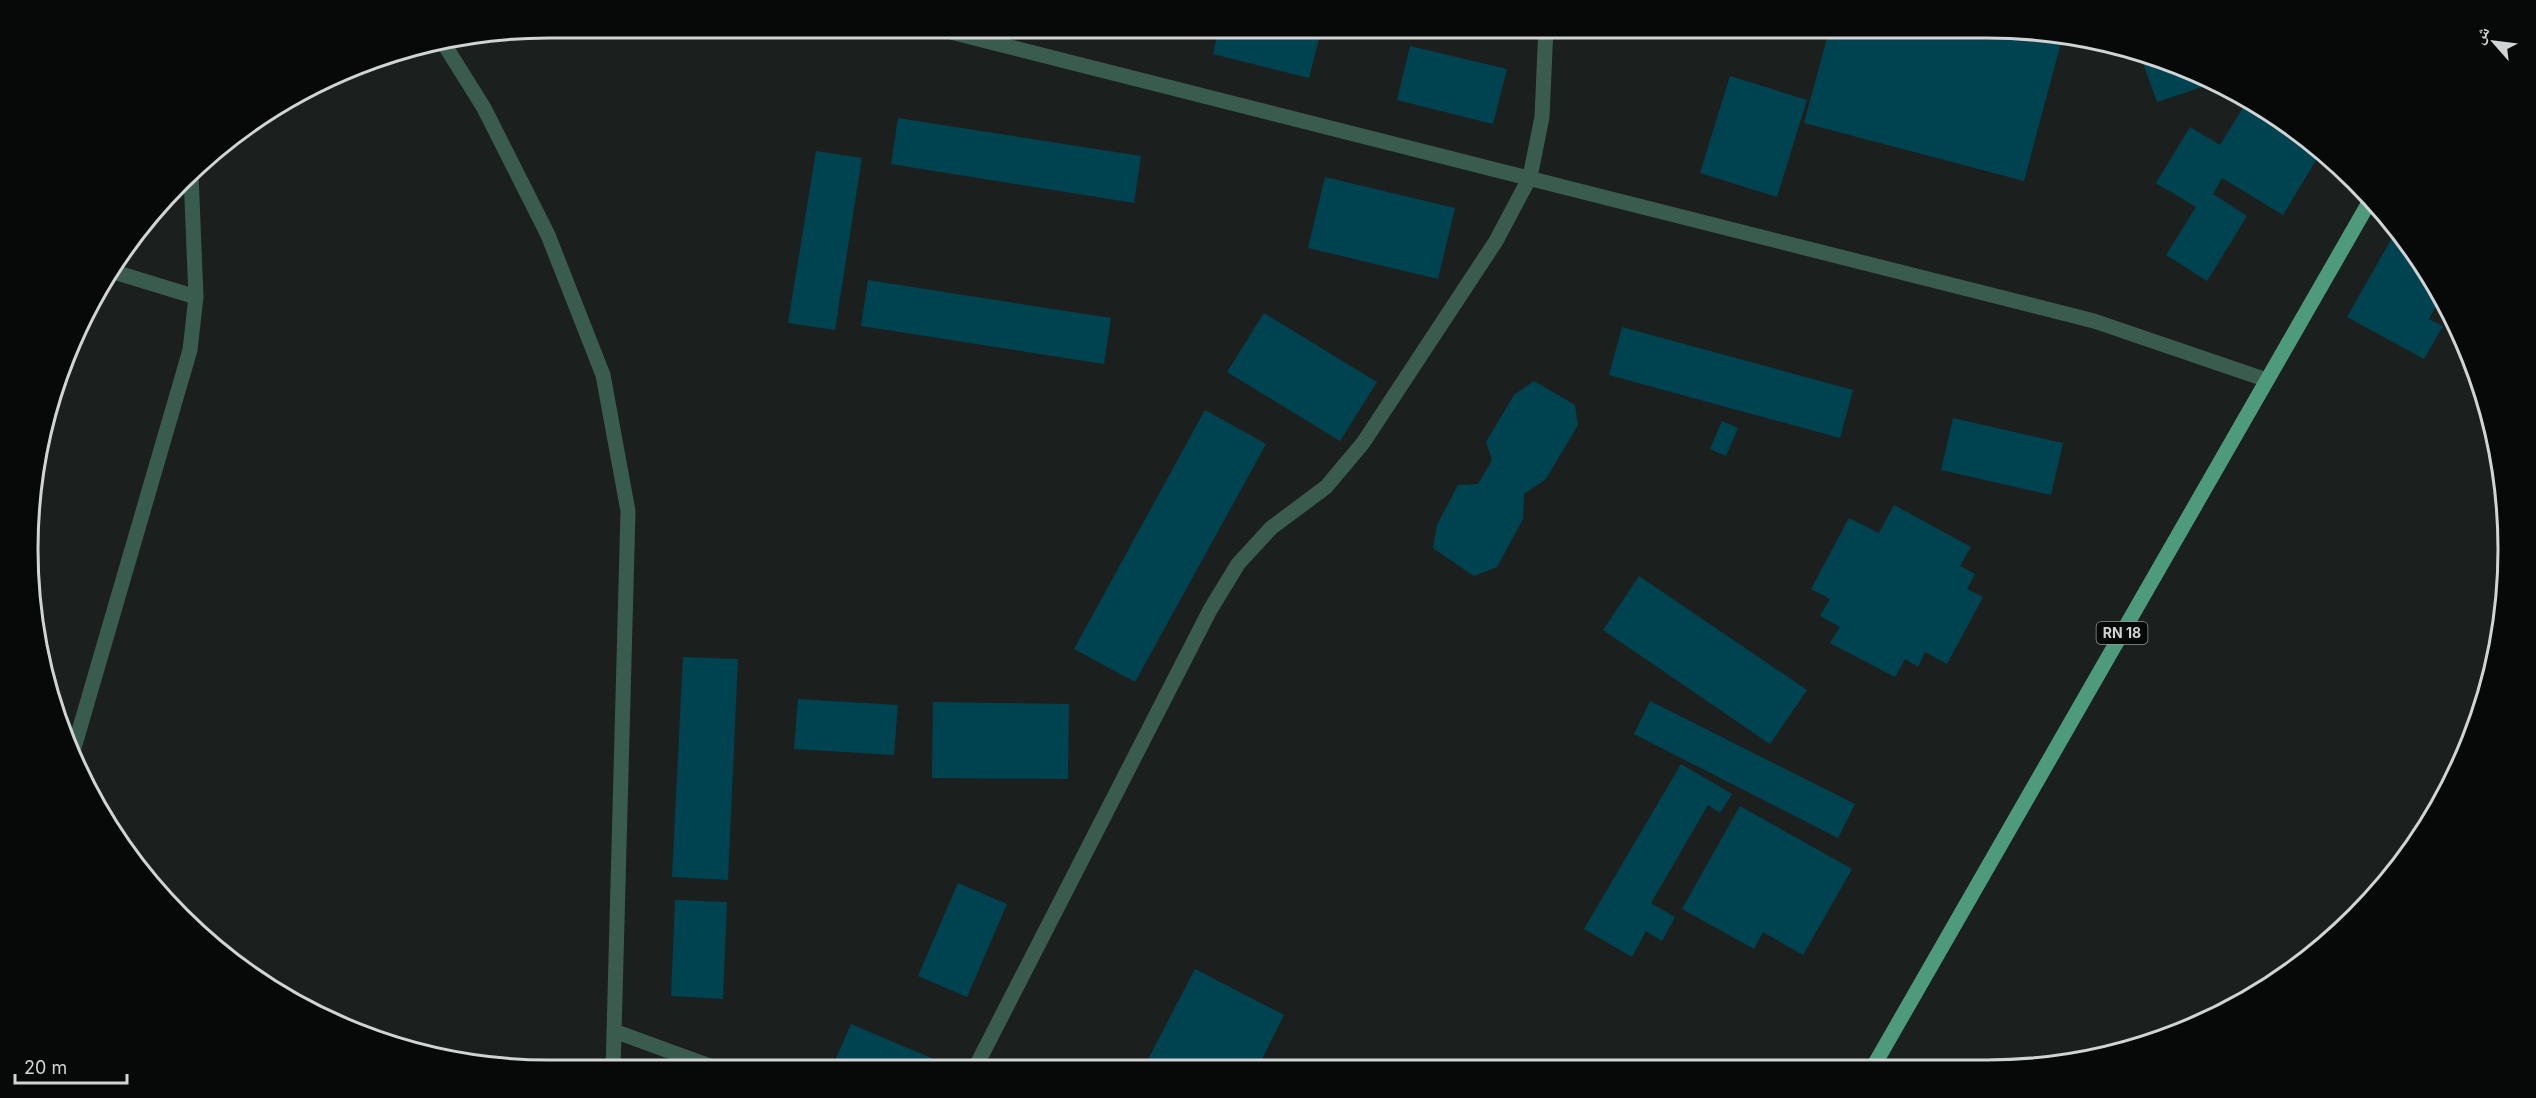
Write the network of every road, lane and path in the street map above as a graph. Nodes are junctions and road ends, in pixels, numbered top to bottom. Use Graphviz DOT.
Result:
graph roads {
  1 [pos="975,38"];
  2 [pos="1546,38"];
  3 [pos="446,48"];
  4 [pos="1530,177"];
  5 [pos="191,183"];
  6 [pos="2367,206"];
  7 [pos="119,273"];
  8 [pos="196,297"];
  9 [pos="2267,380"];
  10 [pos="75,743"];
  11 [pos="614,1031"];
  12 [pos="613,1060"];
  13 [pos="692,1060"];
  14 [pos="979,1060"];
  15 [pos="1877,1060"];
  1 -- 4 [label="street"];
  2 -- 4 [label="street"];
  3 -- 11 [label="street"];
  4 -- 9 [label="street"];
  4 -- 14 [label="street"];
  5 -- 8 [label="street"];
  6 -- 9 [label="main road, RN 18"];
  7 -- 8 [label="street"];
  8 -- 10 [label="street"];
  9 -- 15 [label="main road, RN 18"];
  11 -- 12 [label="street"];
  11 -- 13 [label="street"];
}
